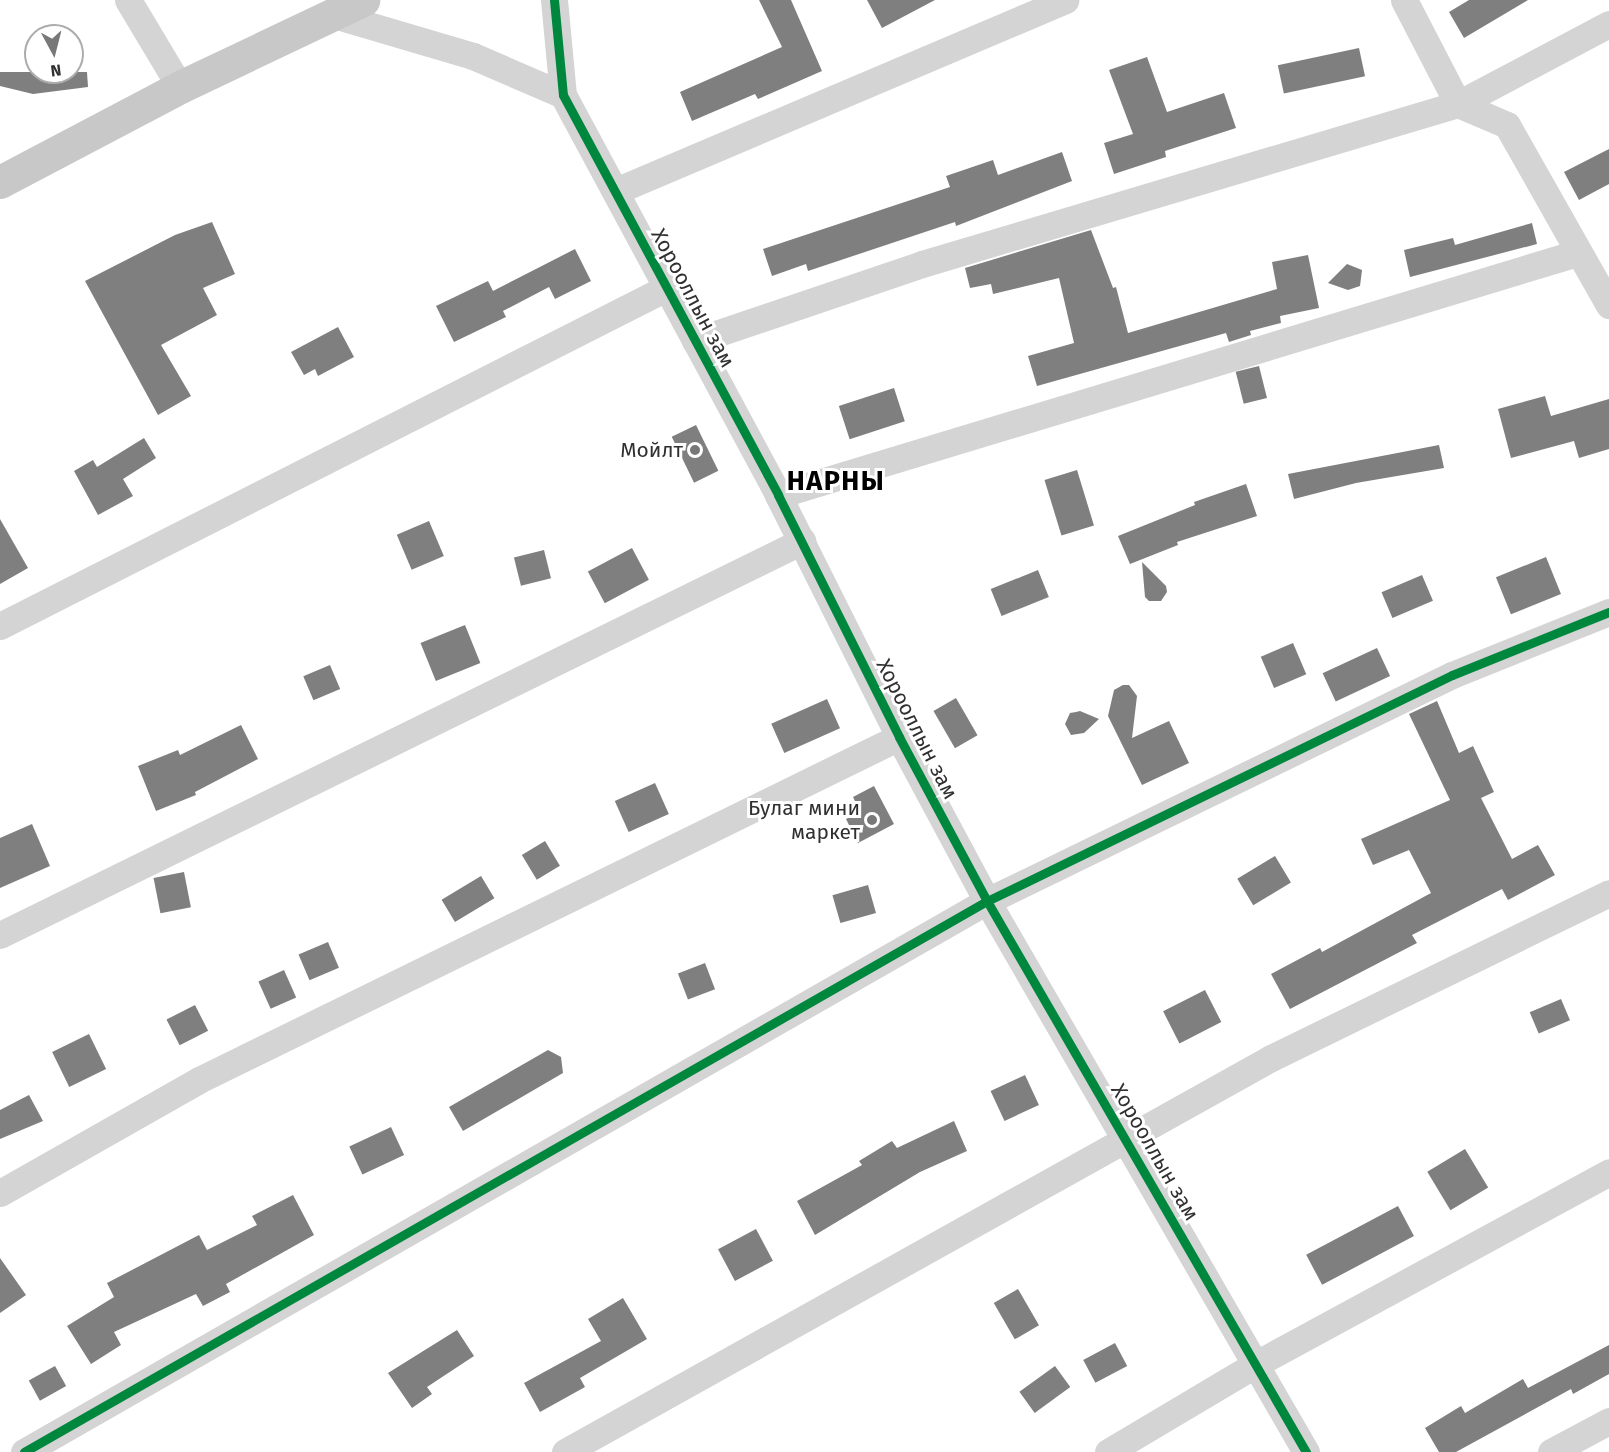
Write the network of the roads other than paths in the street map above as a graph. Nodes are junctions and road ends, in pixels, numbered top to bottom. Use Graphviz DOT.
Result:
graph roads {
  1 [pos="128,0"];
  2 [pos="363,0"];
  3 [pos="554,0"];
  4 [pos="1065,0"];
  5 [pos="1404,0"];
  6 [pos="334,15"];
  7 [pos="1609,24"];
  8 [pos="180,87"];
  9 [pos="563,95"];
  10 [pos="1458,104"];
  11 [pos="0,182"];
  12 [pos="618,190"];
  13 [pos="1577,253"];
  14 [pos="666,288"];
  15 [pos="1609,305"];
  16 [pos="695,340"];
  17 [pos="778,495"];
  18 [pos="802,541"];
  19 [pos="1609,612"];
  20 [pos="0,626"];
  21 [pos="899,737"];
  22 [pos="1609,893"];
  23 [pos="987,901"];
  24 [pos="0,935"];
  25 [pos="1126,1138"];
  26 [pos="1609,1172"];
  27 [pos="0,1193"];
  28 [pos="1256,1364"];
  29 [pos="1609,1421"];
  30 [pos="24,1452"];
  31 [pos="565,1452"];
  32 [pos="1108,1452"];
  33 [pos="1306,1452"];
  34 [pos="1551,1452"];
  1 -- 8 [label="street"];
  2 -- 6 [label="main road"];
  3 -- 9 [label="street, Хорооллын зам"];
  4 -- 12 [label="street"];
  5 -- 10 [label="street"];
  6 -- 8 [label="main road"];
  6 -- 9 [label="street"];
  7 -- 10 [label="street"];
  8 -- 11 [label="main road"];
  9 -- 12 [label="street, Хорооллын зам"];
  10 -- 13 [label="street"];
  10 -- 16 [label="street"];
  12 -- 14 [label="street, Хорооллын зам"];
  13 -- 15 [label="street"];
  13 -- 17 [label="street"];
  14 -- 16 [label="street, Хорооллын зам"];
  14 -- 20 [label="street"];
  16 -- 17 [label="street, Хорооллын зам"];
  17 -- 18 [label="street, Хорооллын зам"];
  18 -- 21 [label="street, Хорооллын зам"];
  18 -- 24 [label="street"];
  19 -- 23 [label="street"];
  21 -- 23 [label="street, Хорооллын зам"];
  21 -- 27 [label="street"];
  22 -- 25 [label="street"];
  23 -- 25 [label="street, Хорооллын зам"];
  23 -- 30 [label="street"];
  25 -- 28 [label="street, Хорооллын зам"];
  25 -- 31 [label="street"];
  26 -- 28 [label="street"];
  28 -- 32 [label="street"];
  28 -- 33 [label="street, Хорооллын зам"];
  29 -- 34 [label="street"];
}
